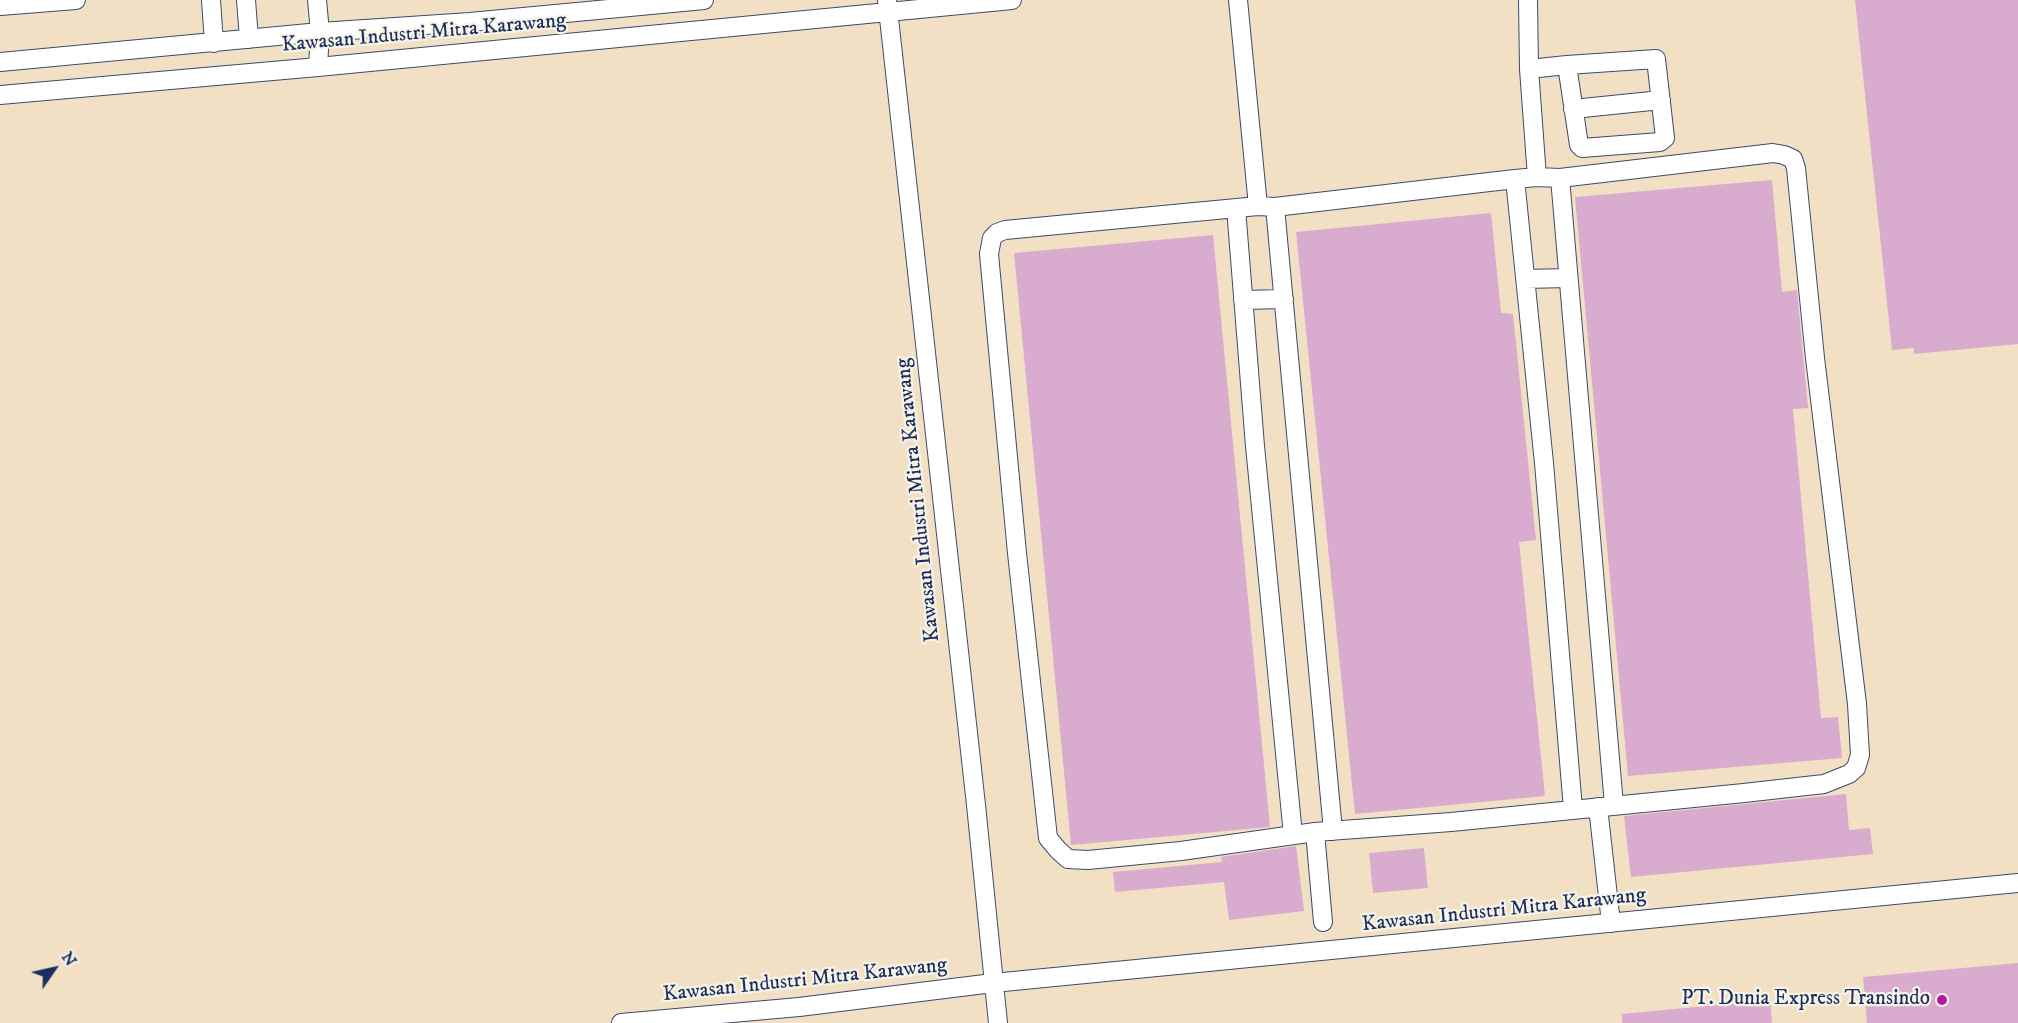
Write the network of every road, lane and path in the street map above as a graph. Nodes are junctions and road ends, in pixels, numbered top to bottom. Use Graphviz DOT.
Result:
graph roads {
  1 [pos="76,0"];
  2 [pos="211,0"];
  3 [pos="246,0"];
  4 [pos="317,0"];
  5 [pos="704,0"];
  6 [pos="1012,0"];
  7 [pos="1238,0"];
  8 [pos="1528,0"];
  9 [pos="0,6"];
  10 [pos="888,6"];
  11 [pos="320,32"];
  12 [pos="249,39"];
  13 [pos="214,43"];
  14 [pos="0,62"];
  15 [pos="1567,65"];
  16 [pos="318,67"];
  17 [pos="1529,69"];
  18 [pos="0,95"];
  19 [pos="1661,100"];
  20 [pos="1573,109"];
  21 [pos="1537,177"];
  22 [pos="1560,178"];
  23 [pos="1515,179"];
  24 [pos="1267,206"];
  25 [pos="1236,208"];
  26 [pos="1568,278"];
  27 [pos="1525,279"];
  28 [pos="1284,299"];
  29 [pos="1244,300"];
  30 [pos="1606,806"];
  31 [pos="1573,809"];
  32 [pos="1333,831"];
  33 [pos="1315,832"];
  34 [pos="1293,835"];
  35 [pos="2018,883"];
  36 [pos="1323,922"];
  37 [pos="1611,923"];
  38 [pos="993,983"];
  39 [pos="621,1023"];
  40 [pos="998,1023"];
  1 -- 9 [label="street"];
  2 -- 13 [label="street"];
  3 -- 12 [label="street"];
  4 -- 11 [label="street"];
  5 -- 11 [label="street, Kawasan Industri Mitra Karawang"];
  6 -- 10 [label="street, Kawasan Industri Mitra Karawang"];
  7 -- 24 [label="street"];
  8 -- 17 [label="street"];
  10 -- 16 [label="street, Kawasan Industri Mitra Karawang"];
  10 -- 38 [label="street, Kawasan Industri Mitra Karawang"];
  11 -- 12 [label="street, Kawasan Industri Mitra Karawang"];
  11 -- 16 [label="street"];
  12 -- 13 [label="street, Kawasan Industri Mitra Karawang"];
  13 -- 14 [label="street, Kawasan Industri Mitra Karawang"];
  15 -- 17 [label="street"];
  15 -- 19 [label="street"];
  15 -- 20 [label="street"];
  16 -- 18 [label="street, Kawasan Industri Mitra Karawang"];
  17 -- 21 [label="street"];
  19 -- 20 [label="street"];
  19 -- 20 [label="street"];
  21 -- 22 [label="street"];
  21 -- 23 [label="street"];
  22 -- 26 [label="street"];
  22 -- 30 [label="street"];
  23 -- 24 [label="street"];
  23 -- 27 [label="street"];
  24 -- 25 [label="street"];
  24 -- 28 [label="street"];
  25 -- 29 [label="street"];
  25 -- 34 [label="street"];
  26 -- 27 [label="street"];
  26 -- 30 [label="street"];
  27 -- 31 [label="street"];
  28 -- 29 [label="street"];
  28 -- 32 [label="street"];
  29 -- 34 [label="street"];
  30 -- 31 [label="street"];
  30 -- 37 [label="street"];
  31 -- 32 [label="street"];
  32 -- 33 [label="street"];
  33 -- 34 [label="street"];
  33 -- 36 [label="street"];
  35 -- 37 [label="street, Kawasan Industri Mitra Karawang"];
  37 -- 38 [label="street, Kawasan Industri Mitra Karawang"];
  38 -- 39 [label="street, Kawasan Industri Mitra Karawang"];
  38 -- 40 [label="street, Kawasan Industri Mitra Karawang"];
}
